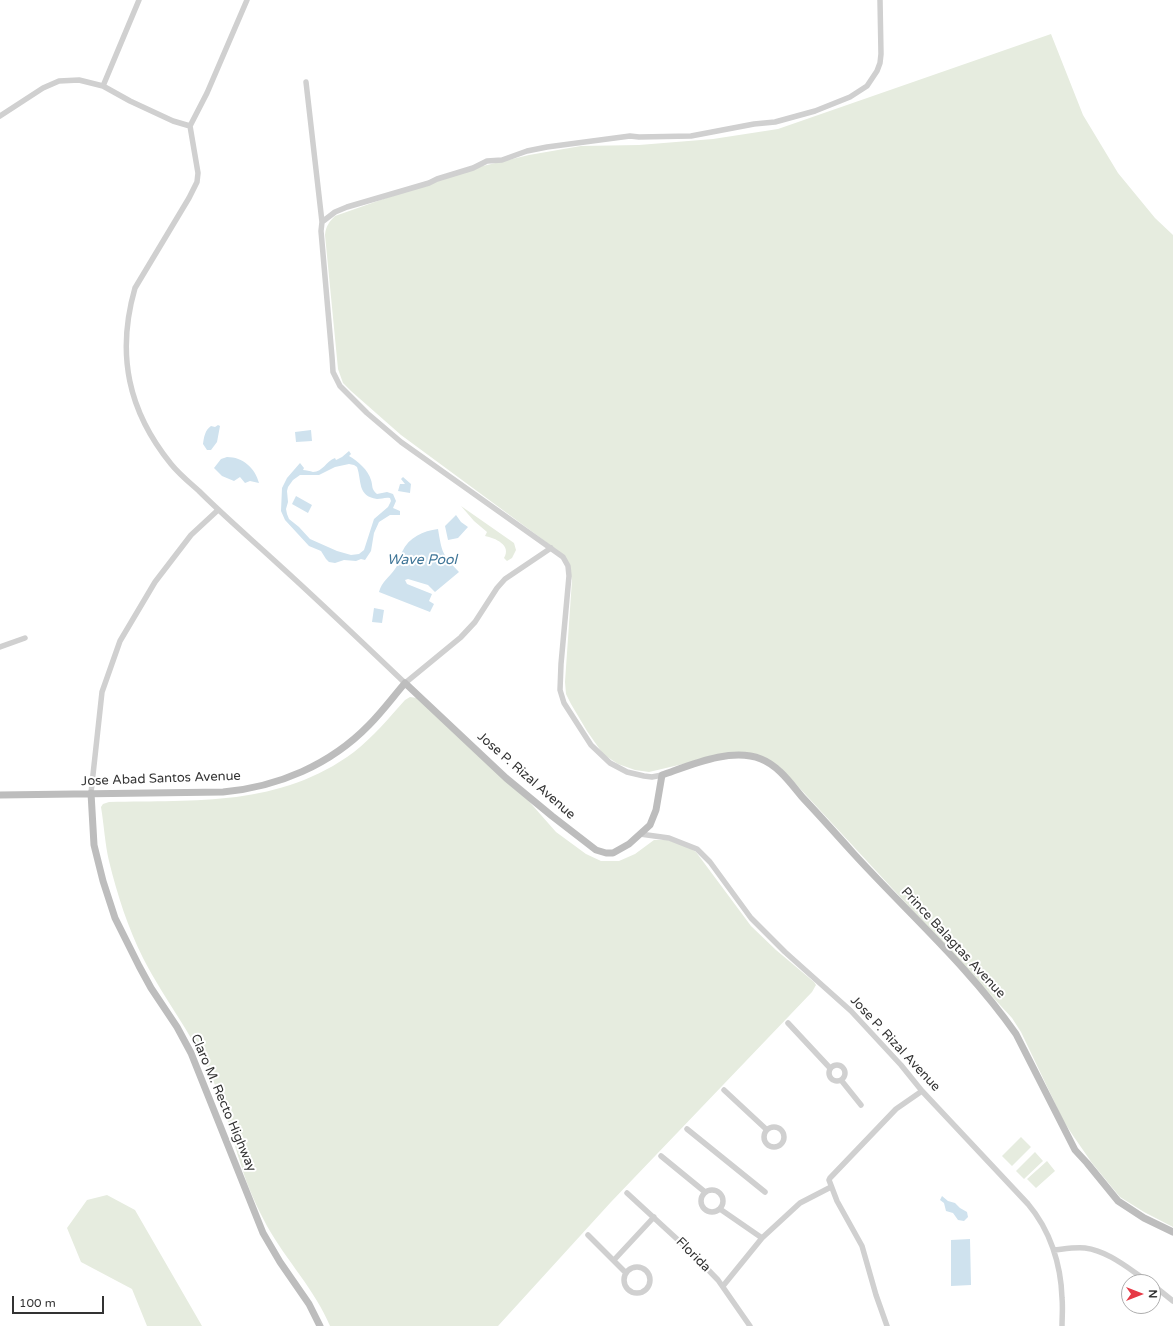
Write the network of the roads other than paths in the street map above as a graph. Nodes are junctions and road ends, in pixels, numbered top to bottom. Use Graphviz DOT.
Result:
graph roads {
  1 [pos="139,0"];
  2 [pos="247,0"];
  3 [pos="880,0"];
  4 [pos="306,82"];
  5 [pos="103,86"];
  6 [pos="0,116"];
  7 [pos="190,126"];
  8 [pos="322,222"];
  9 [pos="218,510"];
  10 [pos="551,548"];
  11 [pos="25,638"];
  12 [pos="0,647"];
  13 [pos="405,683"];
  14 [pos="662,775"];
  15 [pos="91,793"];
  16 [pos="0,795"];
  17 [pos="640,834"];
  18 [pos="788,1023"];
  19 [pos="830,1068"];
  20 [pos="840,1080"];
  21 [pos="724,1090"];
  22 [pos="922,1091"];
  23 [pos="861,1105"];
  24 [pos="687,1129"];
  25 [pos="767,1130"];
  26 [pos="661,1156"];
  27 [pos="831,1187"];
  28 [pos="705,1192"];
  29 [pos="765,1192"];
  30 [pos="627,1193"];
  31 [pos="720,1209"];
  32 [pos="654,1217"];
  33 [pos="1173,1232"];
  34 [pos="588,1235"];
  35 [pos="762,1238"];
  36 [pos="1054,1250"];
  37 [pos="614,1260"];
  38 [pos="626,1273"];
  39 [pos="1137,1274"];
  40 [pos="723,1286"];
  41 [pos="1161,1291"];
  42 [pos="1173,1301"];
  43 [pos="320,1326"];
  44 [pos="750,1326"];
  45 [pos="887,1326"];
  46 [pos="1062,1326"];
  1 -- 5 [label="street"];
  2 -- 7 [label="street"];
  3 -- 8 [label="street"];
  4 -- 8 [label="street"];
  5 -- 6 [label="street"];
  5 -- 7 [label="street"];
  7 -- 9 [label="street"];
  8 -- 10 [label="street"];
  9 -- 13 [label="street"];
  9 -- 15 [label="street"];
  10 -- 13 [label="street"];
  10 -- 14 [label="street"];
  11 -- 12 [label="street"];
  13 -- 15 [label="main road, Jose Abad Santos Avenue"];
  13 -- 17 [label="main road, Jose P. Rizal Avenue"];
  14 -- 17 [label="main road, Jose P. Rizal Avenue"];
  14 -- 33 [label="main road, Prince Balagtas Avenue"];
  15 -- 16 [label="main road, Jose Abad Santos Avenue"];
  15 -- 43 [label="main road, Claro M. Recto Highway"];
  17 -- 22 [label="street, Jose P. Rizal Avenue"];
  18 -- 19 [label="street"];
  19 -- 20 [label="street"];
  19 -- 20 [label="street"];
  20 -- 23 [label="street"];
  21 -- 25 [label="street"];
  22 -- 27 [label="street"];
  22 -- 36 [label="street, Jose P. Rizal Avenue"];
  24 -- 29 [label="street"];
  26 -- 28 [label="street"];
  27 -- 35 [label="street"];
  27 -- 45 [label="street"];
  28 -- 31 [label="street"];
  28 -- 31 [label="street"];
  30 -- 32 [label="street, Florida"];
  31 -- 35 [label="street"];
  32 -- 37 [label="street"];
  32 -- 40 [label="street, Florida"];
  34 -- 37 [label="street"];
  35 -- 40 [label="street"];
  36 -- 39 [label="street"];
  36 -- 46 [label="street, Jose P. Rizal Avenue"];
  37 -- 38 [label="street"];
  38 -- 38 [label="street"];
  40 -- 44 [label="street, Florida"];
  41 -- 42 [label="street"];
}
